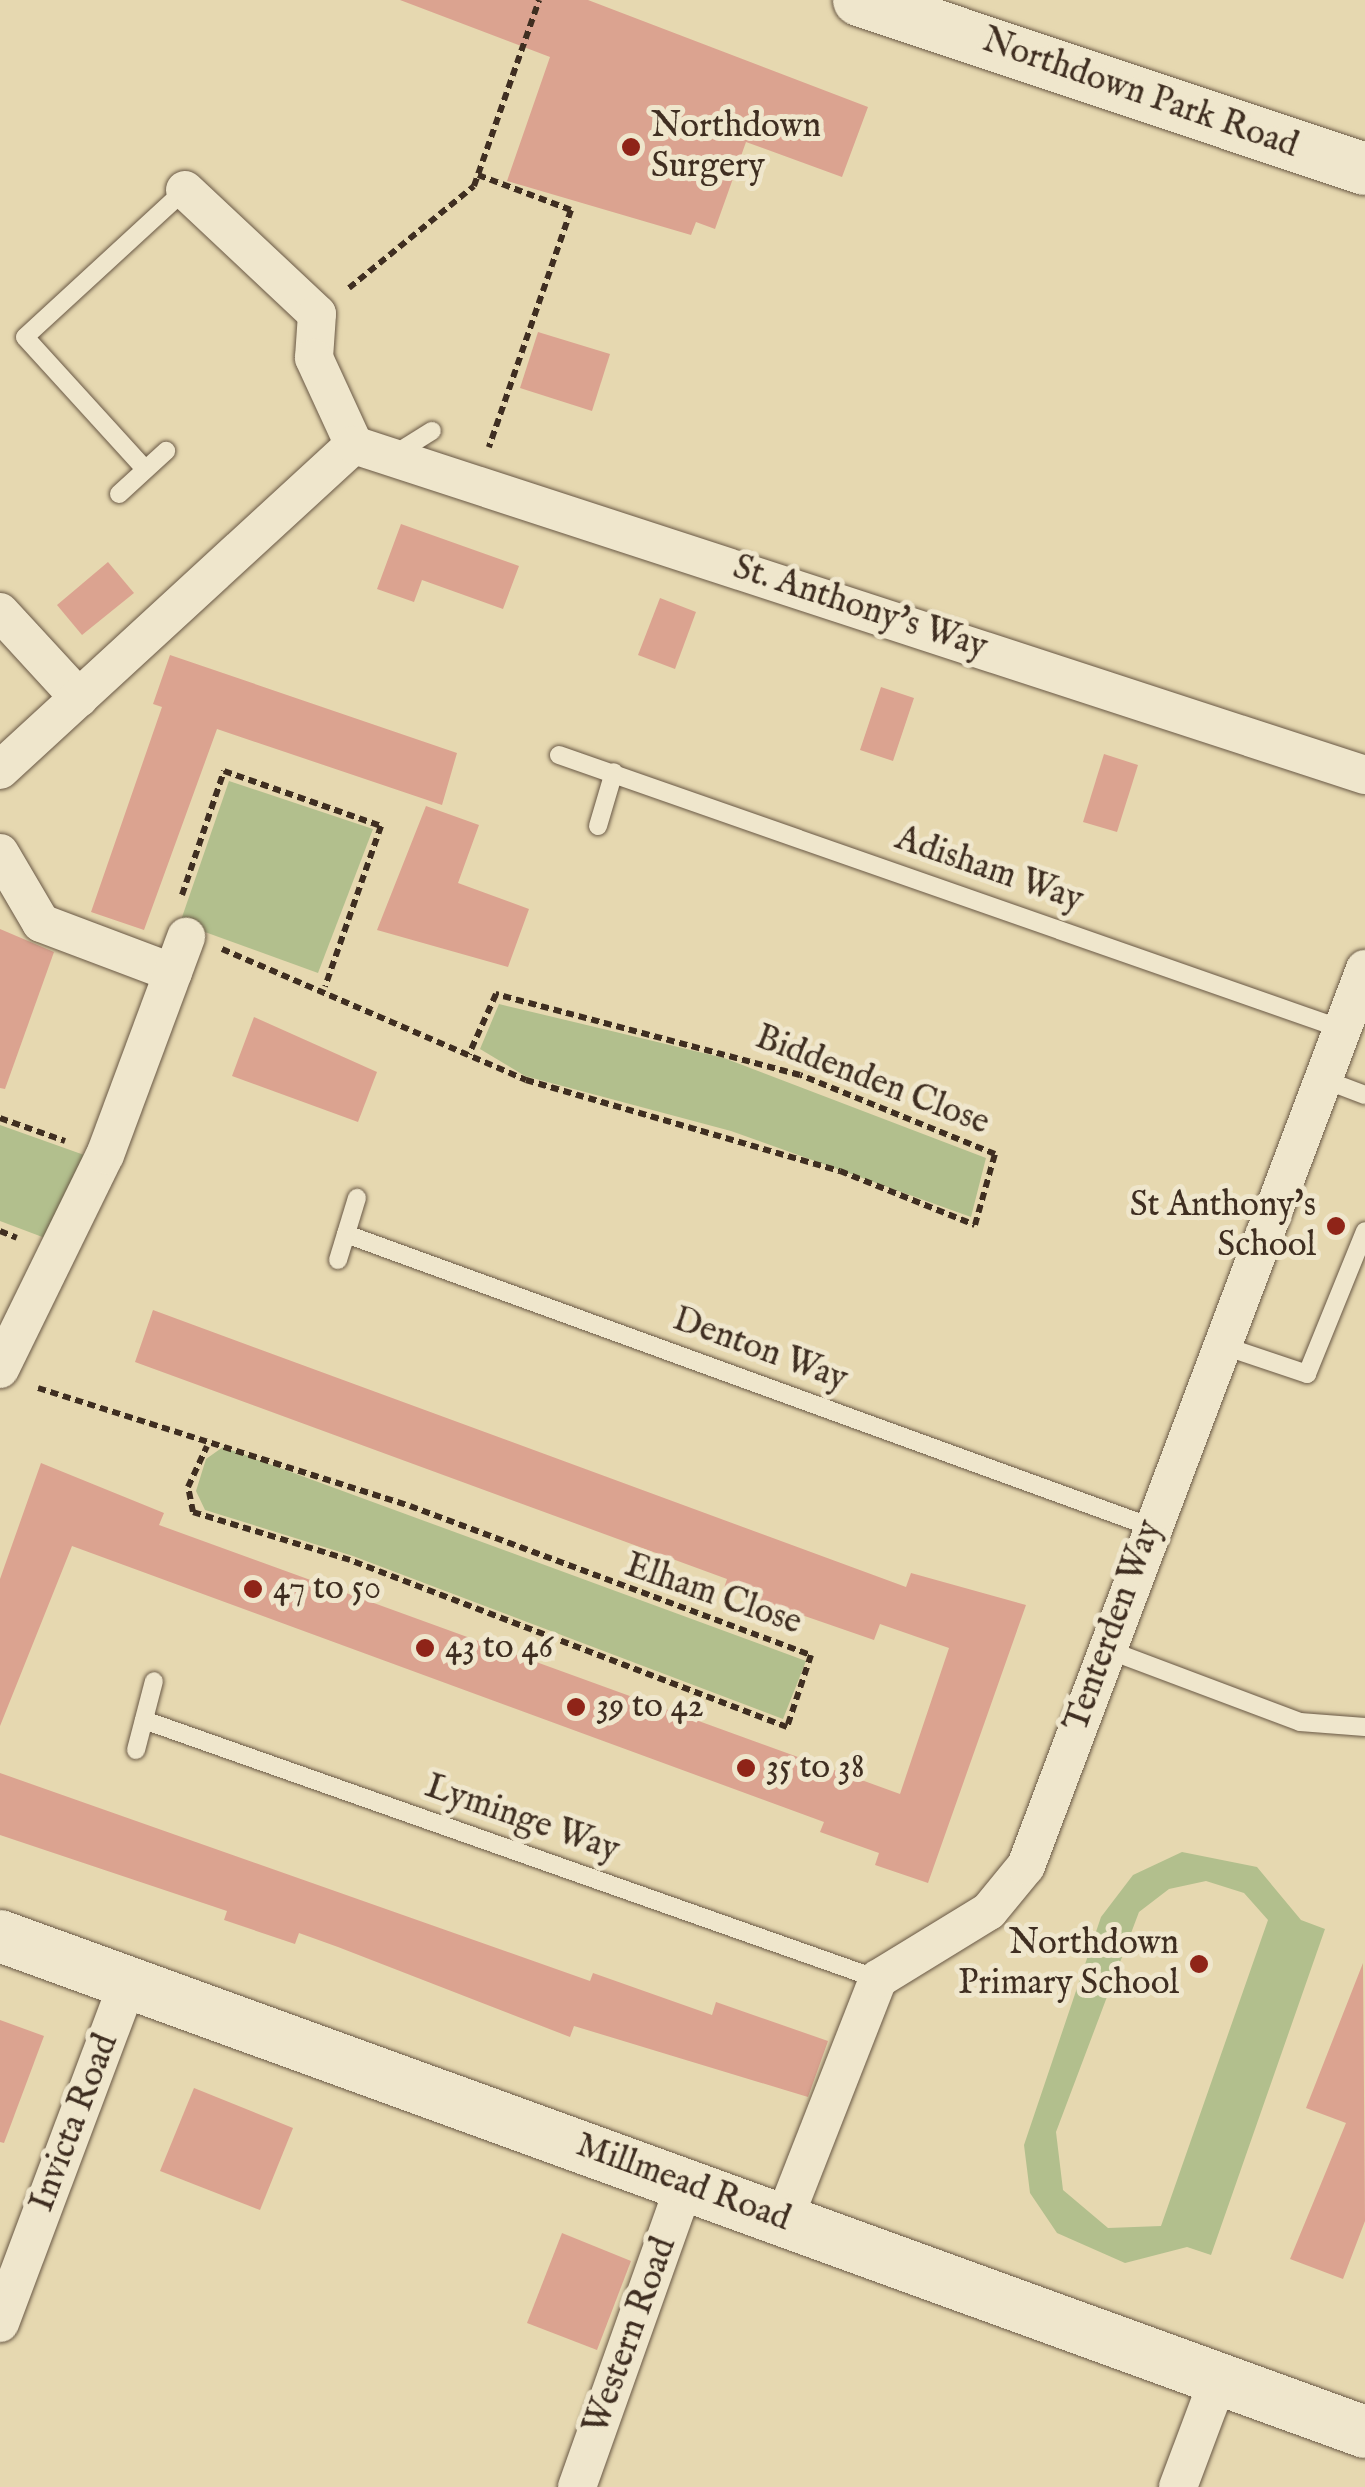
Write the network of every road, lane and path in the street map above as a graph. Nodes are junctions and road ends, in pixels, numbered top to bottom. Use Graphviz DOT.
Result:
graph roads {
  1 [pos="539,0"];
  2 [pos="859,0"];
  3 [pos="1365,170"];
  4 [pos="478,175"];
  5 [pos="185,190"];
  6 [pos="317,314"];
  7 [pos="432,431"];
  8 [pos="354,445"];
  9 [pos="166,451"];
  10 [pos="398,452"];
  11 [pos="145,469"];
  12 [pos="477,482"];
  13 [pos="118,494"];
  14 [pos="0,612"];
  15 [pos="78,698"];
  16 [pos="559,755"];
  17 [pos="0,770"];
  18 [pos="614,772"];
  19 [pos="1365,774"];
  20 [pos="598,826"];
  21 [pos="0,853"];
  22 [pos="178,933"];
  23 [pos="1365,968"];
  24 [pos="173,973"];
  25 [pos="325,987"];
  26 [pos="1342,1029"];
  27 [pos="469,1054"];
  28 [pos="1323,1080"];
  29 [pos="1365,1095"];
  30 [pos="0,1118"];
  31 [pos="104,1155"];
  32 [pos="357,1198"];
  33 [pos="1365,1230"];
  34 [pos="346,1234"];
  35 [pos="338,1260"];
  36 [pos="1221,1345"];
  37 [pos="10,1376"];
  38 [pos="207,1446"];
  39 [pos="1151,1527"];
  40 [pos="1106,1648"];
  41 [pos="154,1681"];
  42 [pos="144,1720"];
  43 [pos="1365,1727"];
  44 [pos="136,1750"];
  45 [pos="0,1936"];
  46 [pos="878,1979"];
  47 [pos="129,1980"];
  48 [pos="686,2184"];
  49 [pos="784,2219"];
  50 [pos="0,2323"];
  51 [pos="1219,2378"];
  52 [pos="1365,2432"];
  53 [pos="577,2487"];
  54 [pos="1178,2487"];
  1 -- 4 [label="path"];
  2 -- 3 [label="main road, Northdown Park Road"];
  4 -- 6 [label="path"];
  4 -- 12 [label="path"];
  5 -- 6 [label="street"];
  5 -- 11 [label="lane"];
  6 -- 8 [label="street"];
  7 -- 10 [label="lane"];
  8 -- 10 [label="street, St. Anthony's Way"];
  8 -- 15 [label="street"];
  9 -- 11 [label="lane"];
  10 -- 12 [label="street, St. Anthony's Way"];
  11 -- 13 [label="lane"];
  12 -- 19 [label="street, St. Anthony's Way"];
  14 -- 15 [label="street"];
  15 -- 17 [label="street"];
  16 -- 18 [label="lane, Adisham Way"];
  18 -- 20 [label="lane"];
  18 -- 26 [label="lane, Adisham Way"];
  21 -- 24 [label="street"];
  22 -- 24 [label="street"];
  22 -- 25 [label="path"];
  22 -- 25 [label="path"];
  23 -- 26 [label="street, Tenterden Way"];
  24 -- 31 [label="street"];
  25 -- 27 [label="path"];
  26 -- 28 [label="street, Tenterden Way"];
  27 -- 27 [label="path, Biddenden Close"];
  28 -- 29 [label="lane"];
  28 -- 36 [label="street, Tenterden Way"];
  30 -- 31 [label="path"];
  31 -- 37 [label="street"];
  32 -- 34 [label="lane"];
  33 -- 36 [label="lane"];
  34 -- 35 [label="lane"];
  34 -- 39 [label="lane, Denton Way"];
  36 -- 39 [label="street, Tenterden Way"];
  37 -- 38 [label="path, Elham Close"];
  38 -- 38 [label="path, Elham Close"];
  39 -- 40 [label="street, Tenterden Way"];
  40 -- 43 [label="lane"];
  40 -- 46 [label="street, Tenterden Way"];
  41 -- 42 [label="lane"];
  42 -- 44 [label="lane"];
  42 -- 46 [label="lane, Lyminge Way"];
  45 -- 47 [label="main road, Millmead Road"];
  46 -- 49 [label="street"];
  47 -- 48 [label="main road, Millmead Road"];
  47 -- 50 [label="street, Invicta Road"];
  48 -- 49 [label="main road, Millmead Road"];
  48 -- 53 [label="street, Western Road"];
  49 -- 51 [label="main road, Millmead Road"];
  51 -- 52 [label="main road, Millmead Road"];
  51 -- 54 [label="street"];
}
